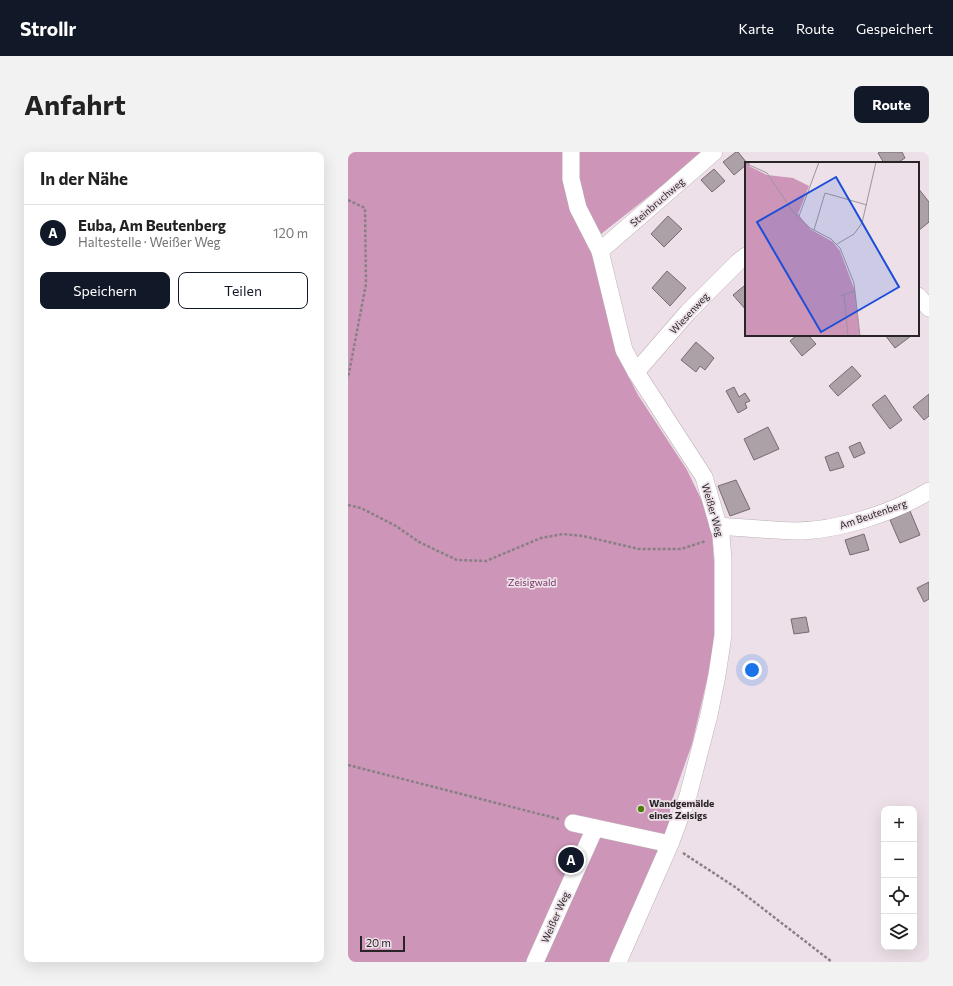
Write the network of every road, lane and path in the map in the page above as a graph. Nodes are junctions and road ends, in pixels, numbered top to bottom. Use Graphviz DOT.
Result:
graph roads {
  1 [pos="570,152"];
  2 [pos="714,152"];
  3 [pos="348,200"];
  4 [pos="600,251"];
  5 [pos="745,257"];
  6 [pos="919,297"];
  7 [pos="929,308"];
  8 [pos="636,372"];
  9 [pos="348,378"];
  10 [pos="929,491"];
  11 [pos="348,505"];
  12 [pos="720,531"];
  13 [pos="348,766"];
  14 [pos="573,823"];
  15 [pos="595,828"];
  16 [pos="670,844"];
  17 [pos="535,962"];
  18 [pos="618,962"];
  19 [pos="832,962"];
  1 -- 4 [label="street, Weißer Weg"];
  2 -- 4 [label="street, Steinbruchweg"];
  3 -- 9 [label="path"];
  4 -- 8 [label="street, Weißer Weg"];
  5 -- 8 [label="street, Wiesenweg"];
  6 -- 7 [label="street"];
  8 -- 12 [label="street, Weißer Weg"];
  10 -- 12 [label="street, Am Beutenberg"];
  11 -- 12 [label="path"];
  12 -- 16 [label="street, Weißer Weg"];
  13 -- 14 [label="path"];
  14 -- 15 [label="street"];
  15 -- 16 [label="street"];
  15 -- 17 [label="street, Weißer Weg"];
  16 -- 18 [label="street, Weißer Weg"];
  16 -- 19 [label="path"];
}
